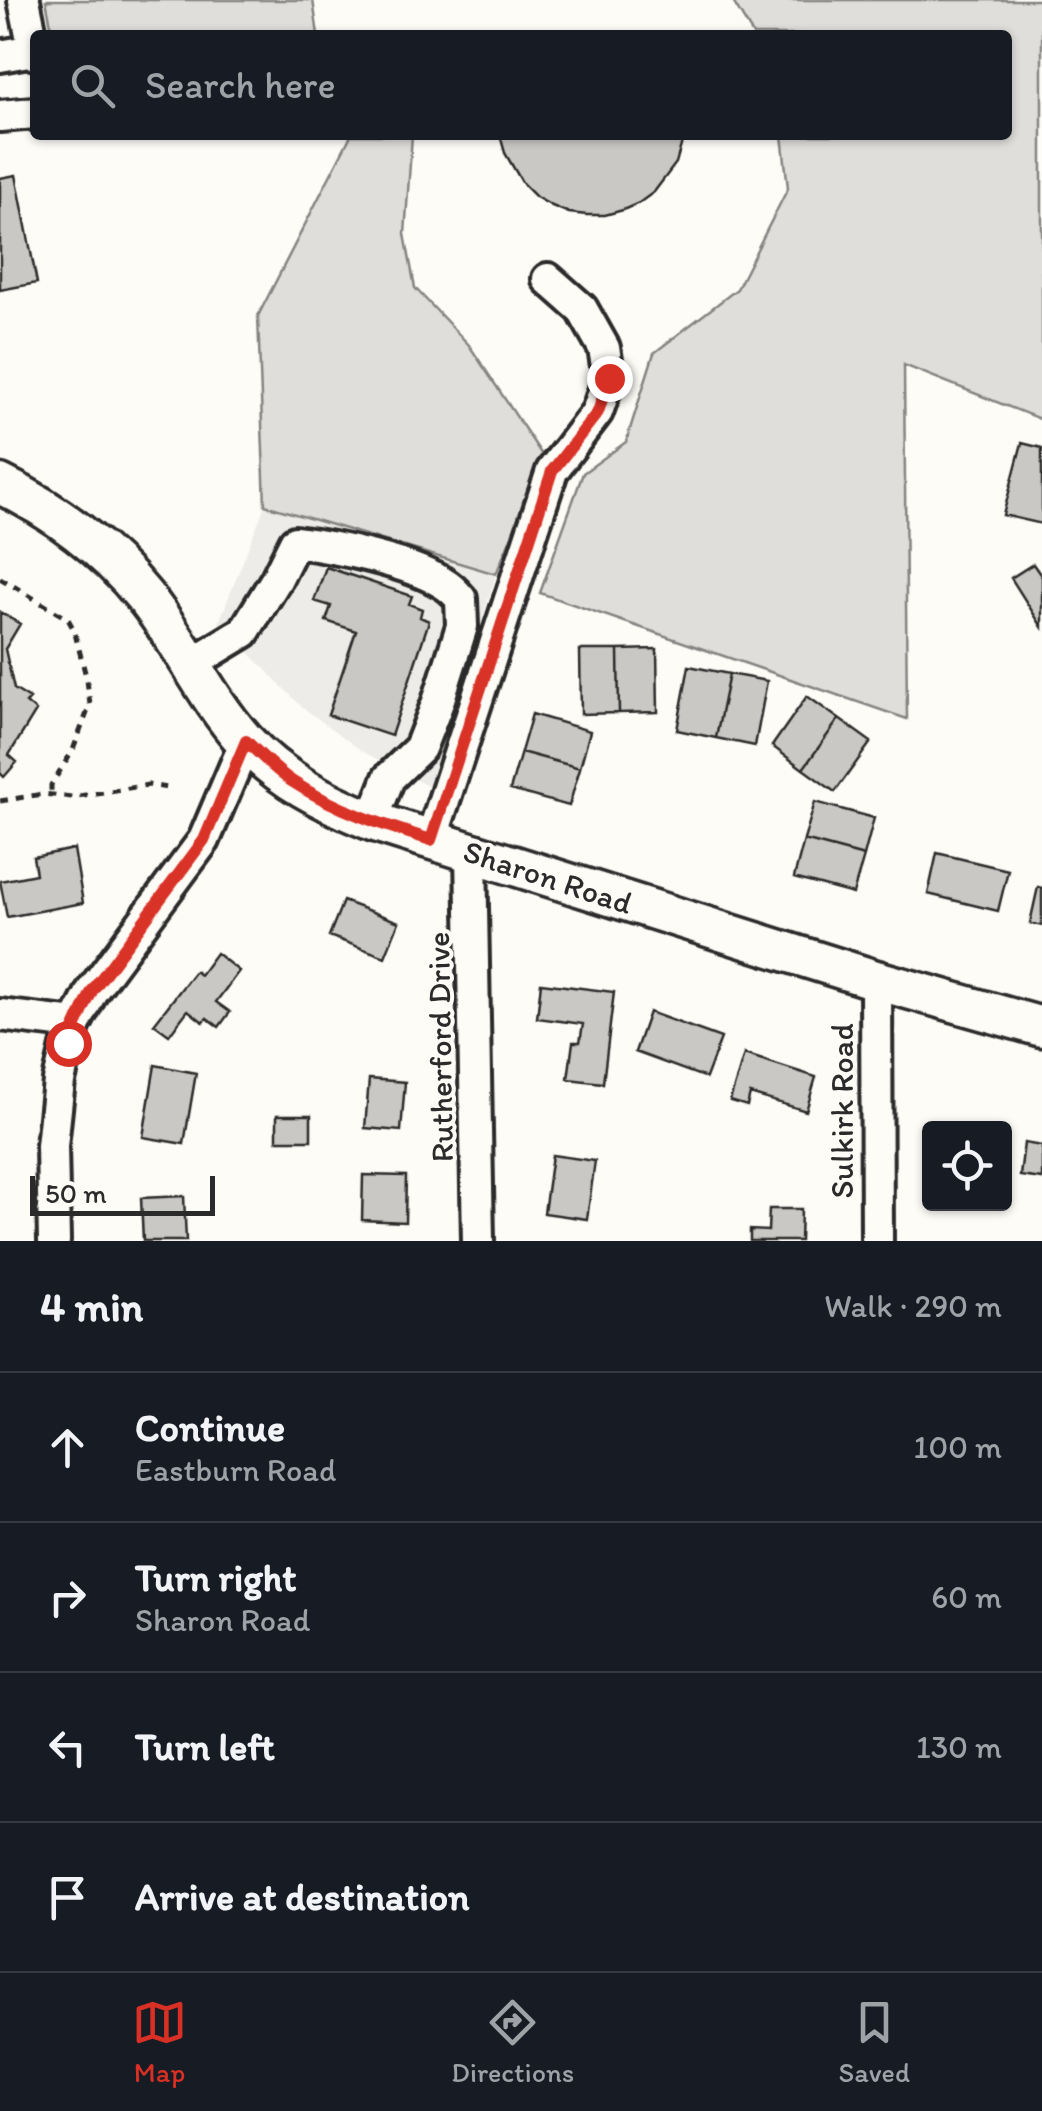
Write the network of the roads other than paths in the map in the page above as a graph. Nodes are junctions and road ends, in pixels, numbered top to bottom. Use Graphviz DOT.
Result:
graph roads {
  1 [pos="24,0"];
  2 [pos="30,30"];
  3 [pos="30,53"];
  4 [pos="0,56"];
  5 [pos="30,113"];
  6 [pos="0,116"];
  7 [pos="548,278"];
  8 [pos="0,484"];
  9 [pos="190,664"];
  10 [pos="246,741"];
  11 [pos="372,821"];
  12 [pos="431,840"];
  13 [pos="472,853"];
  14 [pos="876,980"];
  15 [pos="0,1015"];
  16 [pos="75,1024"];
  17 [pos="1042,1027"];
  18 [pos="54,1241"];
  19 [pos="478,1241"];
  20 [pos="878,1241"];
  1 -- 2 [label="street"];
  3 -- 4 [label="street"];
  5 -- 6 [label="street"];
  7 -- 12 [label="street"];
  8 -- 9 [label="main road, Sharon Road"];
  9 -- 10 [label="main road, Sharon Road"];
  9 -- 11 [label="street"];
  10 -- 11 [label="main road, Sharon Road"];
  10 -- 16 [label="street"];
  11 -- 12 [label="main road, Sharon Road"];
  12 -- 13 [label="main road, Sharon Road"];
  13 -- 14 [label="main road, Sharon Road"];
  13 -- 19 [label="street, Rutherford Drive"];
  14 -- 17 [label="main road, Sharon Road"];
  14 -- 20 [label="street, Sulkirk Road"];
  15 -- 16 [label="street"];
  16 -- 18 [label="street"];
}
